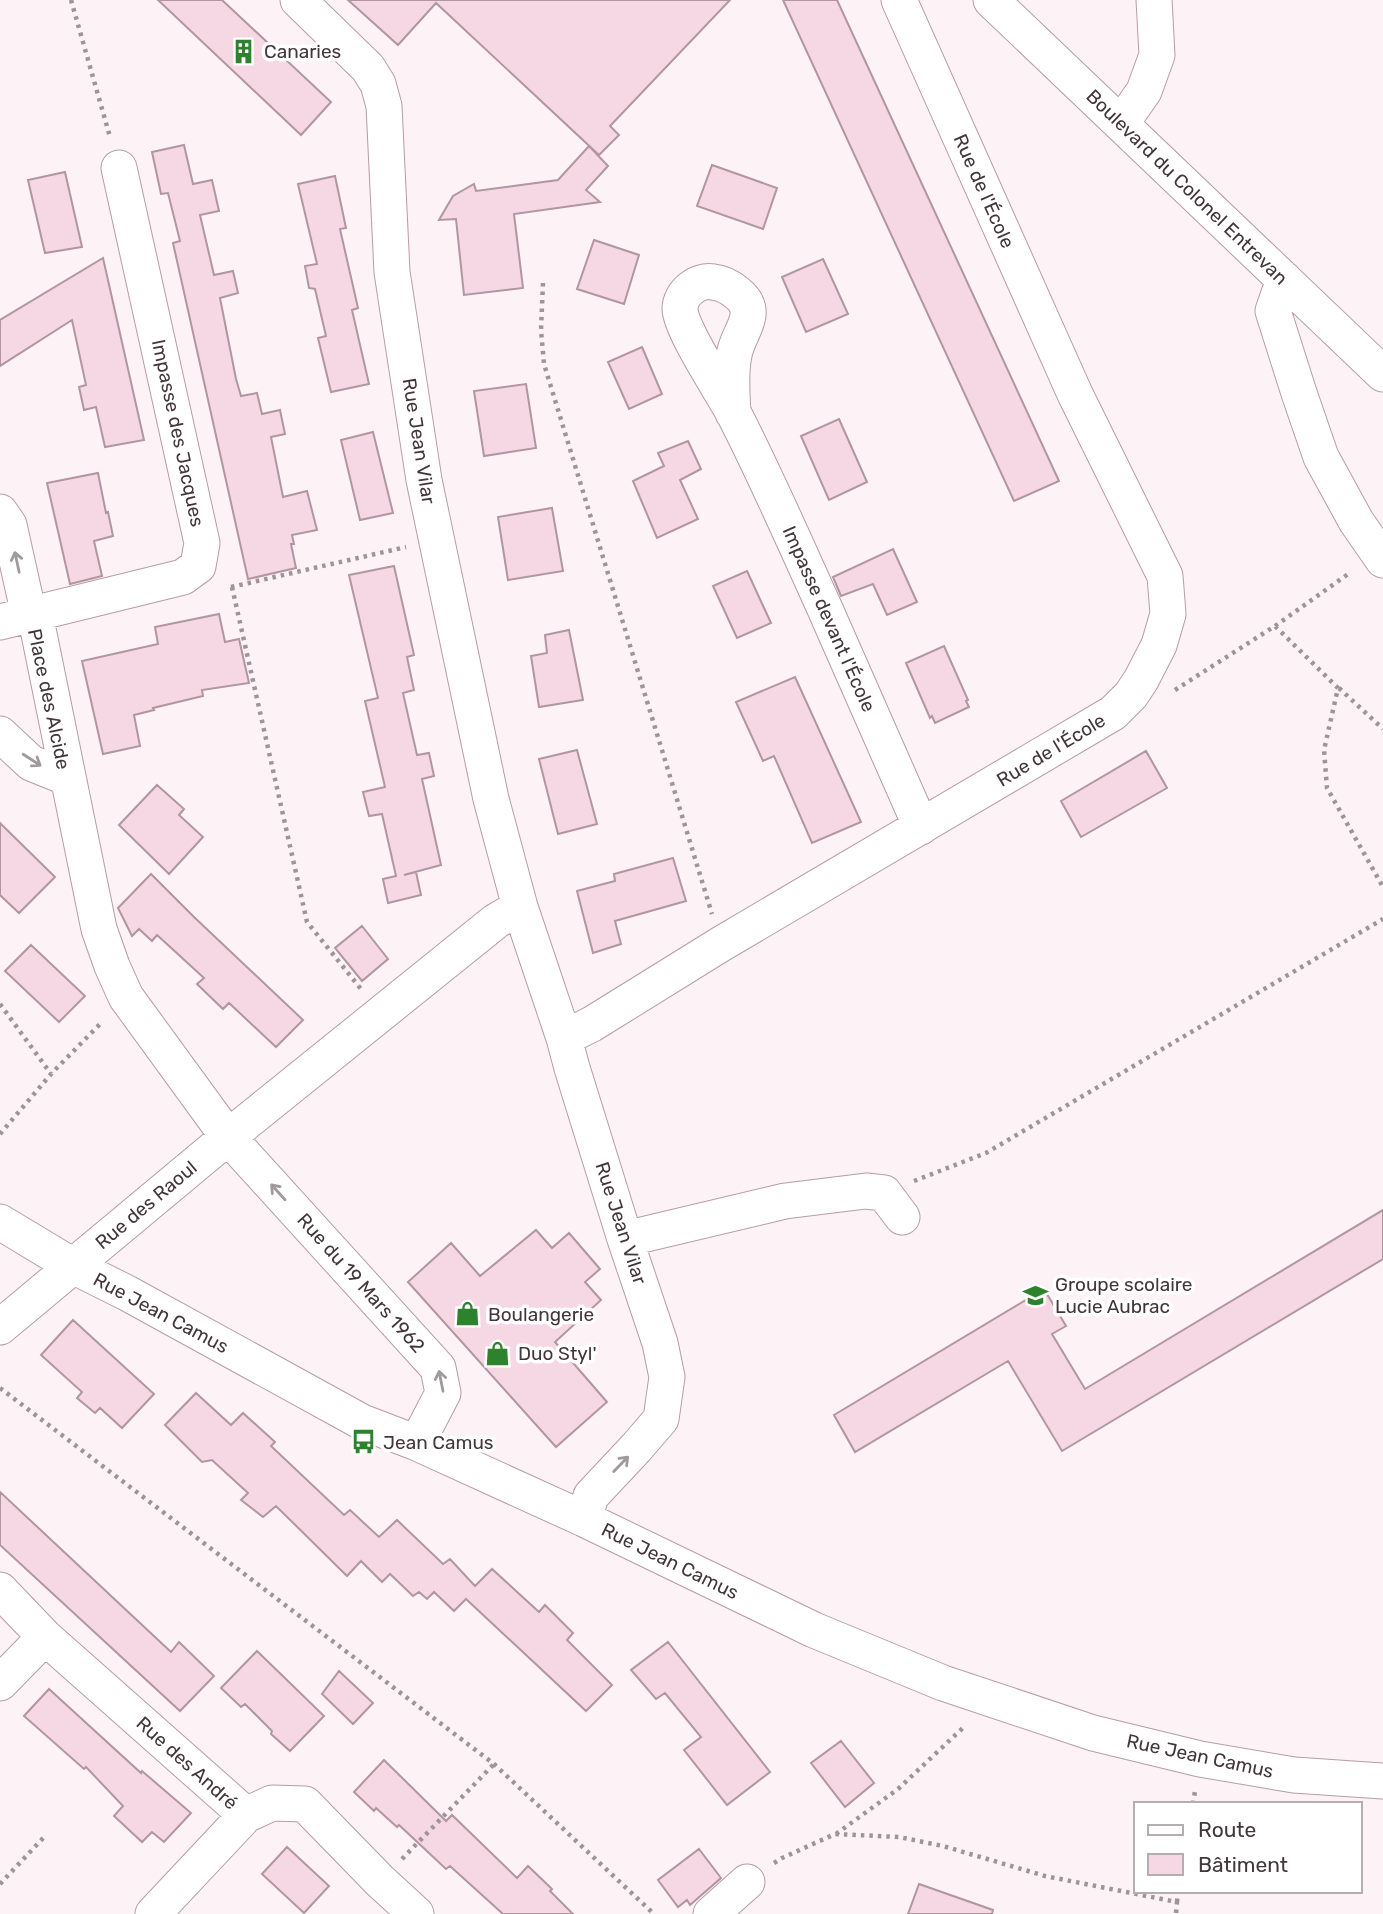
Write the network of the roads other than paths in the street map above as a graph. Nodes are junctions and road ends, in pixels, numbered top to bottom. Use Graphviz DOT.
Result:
graph roads {
  1 [pos="298,0"];
  2 [pos="899,0"];
  3 [pos="991,0"];
  4 [pos="1154,0"];
  5 [pos="1121,124"];
  6 [pos="119,168"];
  7 [pos="1284,279"];
  8 [pos="1383,374"];
  9 [pos="733,413"];
  10 [pos="0,512"];
  11 [pos="1380,557"];
  12 [pos="14,618"];
  13 [pos="0,734"];
  14 [pos="68,778"];
  15 [pos="921,827"];
  16 [pos="520,907"];
  17 [pos="564,1038"];
  18 [pos="228,1137"];
  19 [pos="893,1205"];
  20 [pos="0,1222"];
  21 [pos="625,1239"];
  22 [pos="73,1266"];
  23 [pos="0,1327"];
  24 [pos="417,1443"];
  25 [pos="583,1519"];
  26 [pos="0,1590"];
  27 [pos="45,1637"];
  28 [pos="0,1683"];
  29 [pos="1383,1781"];
  30 [pos="246,1815"];
  31 [pos="747,1882"];
  32 [pos="153,1914"];
  33 [pos="416,1914"];
  34 [pos="711,1914"];
  1 -- 16 [label="street, Rue Jean Vilar"];
  2 -- 15 [label="street, Rue de l'École"];
  3 -- 5 [label="street, Boulevard du Colonel Entrevan"];
  4 -- 5 [label="street"];
  5 -- 7 [label="street, Boulevard du Colonel Entrevan"];
  6 -- 12 [label="street, Impasse des Jacques"];
  7 -- 8 [label="street, Boulevard du Colonel Entrevan"];
  7 -- 11 [label="street"];
  9 -- 15 [label="street, Impasse devant l'École"];
  12 -- 10 [label="street, Place des Alcide, one-way"];
  12 -- 14 [label="street, Place des Alcide"];
  13 -- 14 [label="street, Place des Alcide, one-way"];
  14 -- 18 [label="street, Rue du 19 Mars 1962"];
  15 -- 17 [label="street, Rue de l'École"];
  16 -- 17 [label="street, Rue Jean Vilar"];
  16 -- 18 [label="street"];
  17 -- 21 [label="street, Rue Jean Vilar"];
  18 -- 22 [label="street, Rue des Raoul"];
  24 -- 18 [label="street, Rue du 19 Mars 1962, one-way"];
  19 -- 21 [label="street"];
  20 -- 22 [label="street, Rue Jean Camus"];
  25 -- 21 [label="street, Rue Jean Vilar, one-way"];
  22 -- 23 [label="street, Rue des Raoul"];
  22 -- 24 [label="street, Rue Jean Camus"];
  24 -- 25 [label="street, Rue Jean Camus"];
  25 -- 29 [label="street, Rue Jean Camus"];
  26 -- 27 [label="street, Rue des André"];
  27 -- 28 [label="street"];
  27 -- 30 [label="street, Rue des André"];
  30 -- 32 [label="street"];
  30 -- 33 [label="street, Rue des André"];
  31 -- 34 [label="street"];
}
